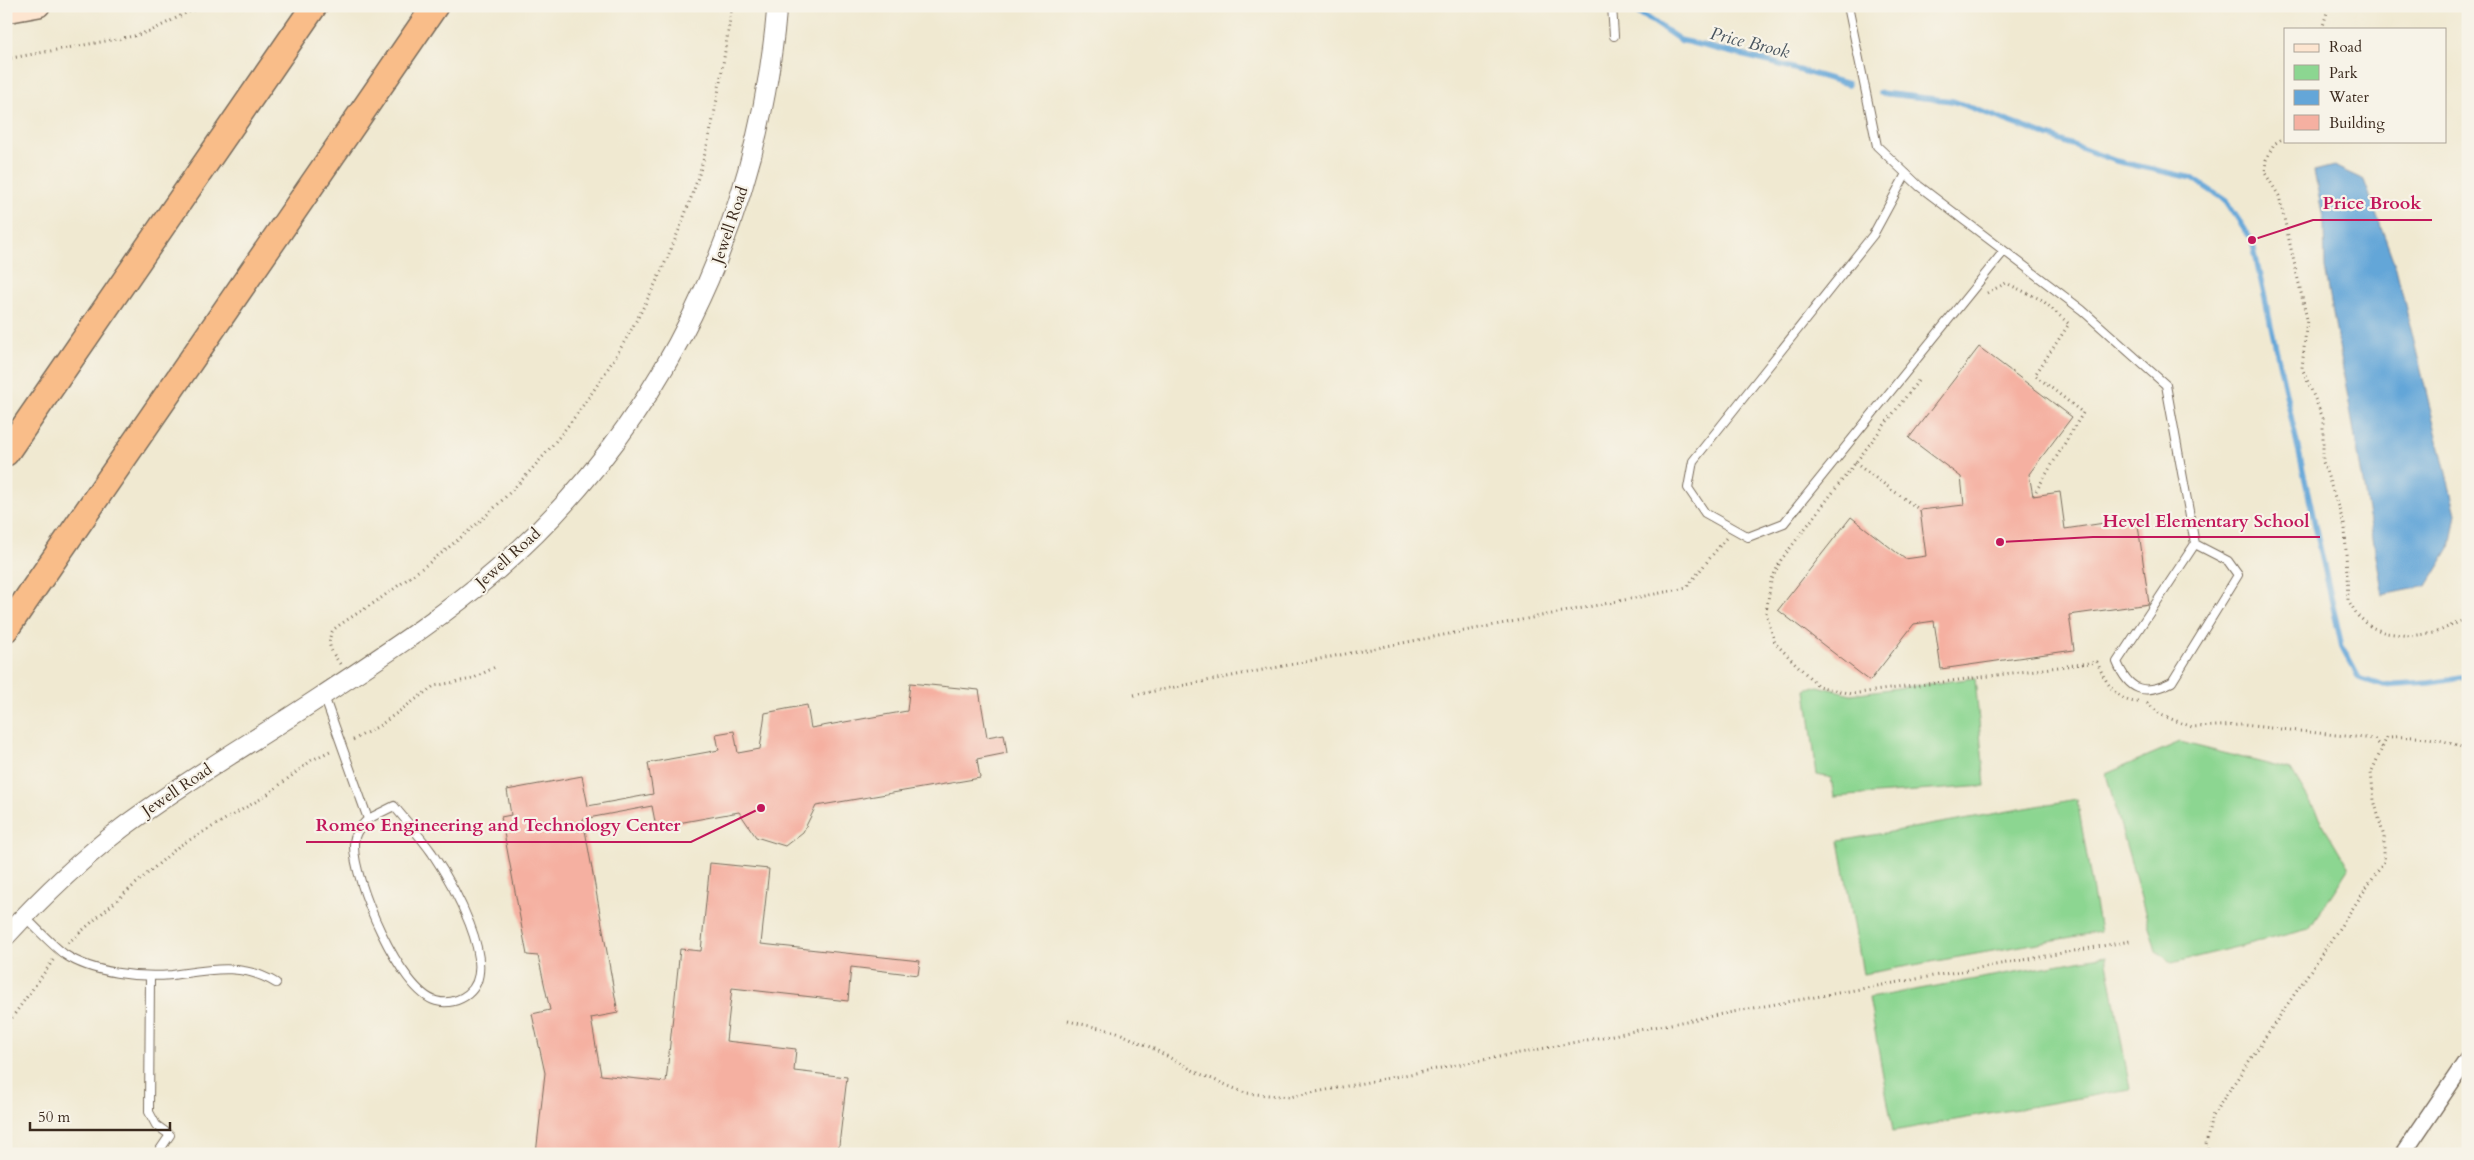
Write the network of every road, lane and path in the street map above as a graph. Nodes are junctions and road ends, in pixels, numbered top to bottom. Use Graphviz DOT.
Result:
graph roads {
  1 [pos="39,6"];
  2 [pos="207,6"];
  3 [pos="435,6"];
  4 [pos="732,6"];
  5 [pos="777,6"];
  6 [pos="1848,6"];
  7 [pos="2329,6"];
  8 [pos="312,8"];
  9 [pos="1612,8"];
  10 [pos="13,10"];
  11 [pos="2322,28"];
  12 [pos="1614,36"];
  13 [pos="6,59"];
  14 [pos="2284,138"];
  15 [pos="1906,174"];
  16 [pos="2004,251"];
  17 [pos="1984,295"];
  18 [pos="1919,379"];
  19 [pos="6,453"];
  20 [pos="1855,464"];
  21 [pos="2033,496"];
  22 [pos="1920,510"];
  23 [pos="1733,528"];
  24 [pos="2195,544"];
  25 [pos="2468,618"];
  26 [pos="6,629"];
  27 [pos="338,662"];
  28 [pos="497,666"];
  29 [pos="323,695"];
  30 [pos="1134,695"];
  31 [pos="341,746"];
  32 [pos="2384,749"];
  33 [pos="2468,750"];
  34 [pos="368,819"];
  35 [pos="24,917"];
  36 [pos="6,936"];
  37 [pos="2130,941"];
  38 [pos="61,951"];
  39 [pos="150,976"];
  40 [pos="276,983"];
  41 [pos="1068,1021"];
  42 [pos="6,1026"];
  43 [pos="2468,1058"];
  44 [pos="157,1154"];
  45 [pos="2210,1154"];
  46 [pos="2403,1154"];
  1 -- 10 [label="main road"];
  2 -- 13 [label="path"];
  3 -- 26 [label="highway"];
  4 -- 27 [label="path"];
  5 -- 29 [label="street, Jewell Road"];
  6 -- 15 [label="lane"];
  7 -- 11 [label="path"];
  8 -- 19 [label="highway"];
  9 -- 12 [label="lane"];
  14 -- 25 [label="path"];
  15 -- 16 [label="lane"];
  15 -- 23 [label="lane"];
  16 -- 23 [label="lane"];
  16 -- 24 [label="lane"];
  17 -- 21 [label="path"];
  18 -- 20 [label="path"];
  20 -- 22 [label="path"];
  20 -- 32 [label="path"];
  23 -- 30 [label="path"];
  24 -- 24 [label="lane"];
  28 -- 31 [label="path"];
  29 -- 31 [label="lane"];
  29 -- 35 [label="street, Jewell Road"];
  31 -- 34 [label="lane"];
  31 -- 38 [label="path"];
  32 -- 33 [label="path"];
  32 -- 45 [label="path"];
  34 -- 34 [label="lane"];
  35 -- 36 [label="street, Jewell Road"];
  35 -- 38 [label="lane"];
  37 -- 41 [label="path"];
  38 -- 39 [label="lane"];
  38 -- 42 [label="path"];
  39 -- 40 [label="lane"];
  39 -- 44 [label="lane"];
  43 -- 46 [label="street"];
}
